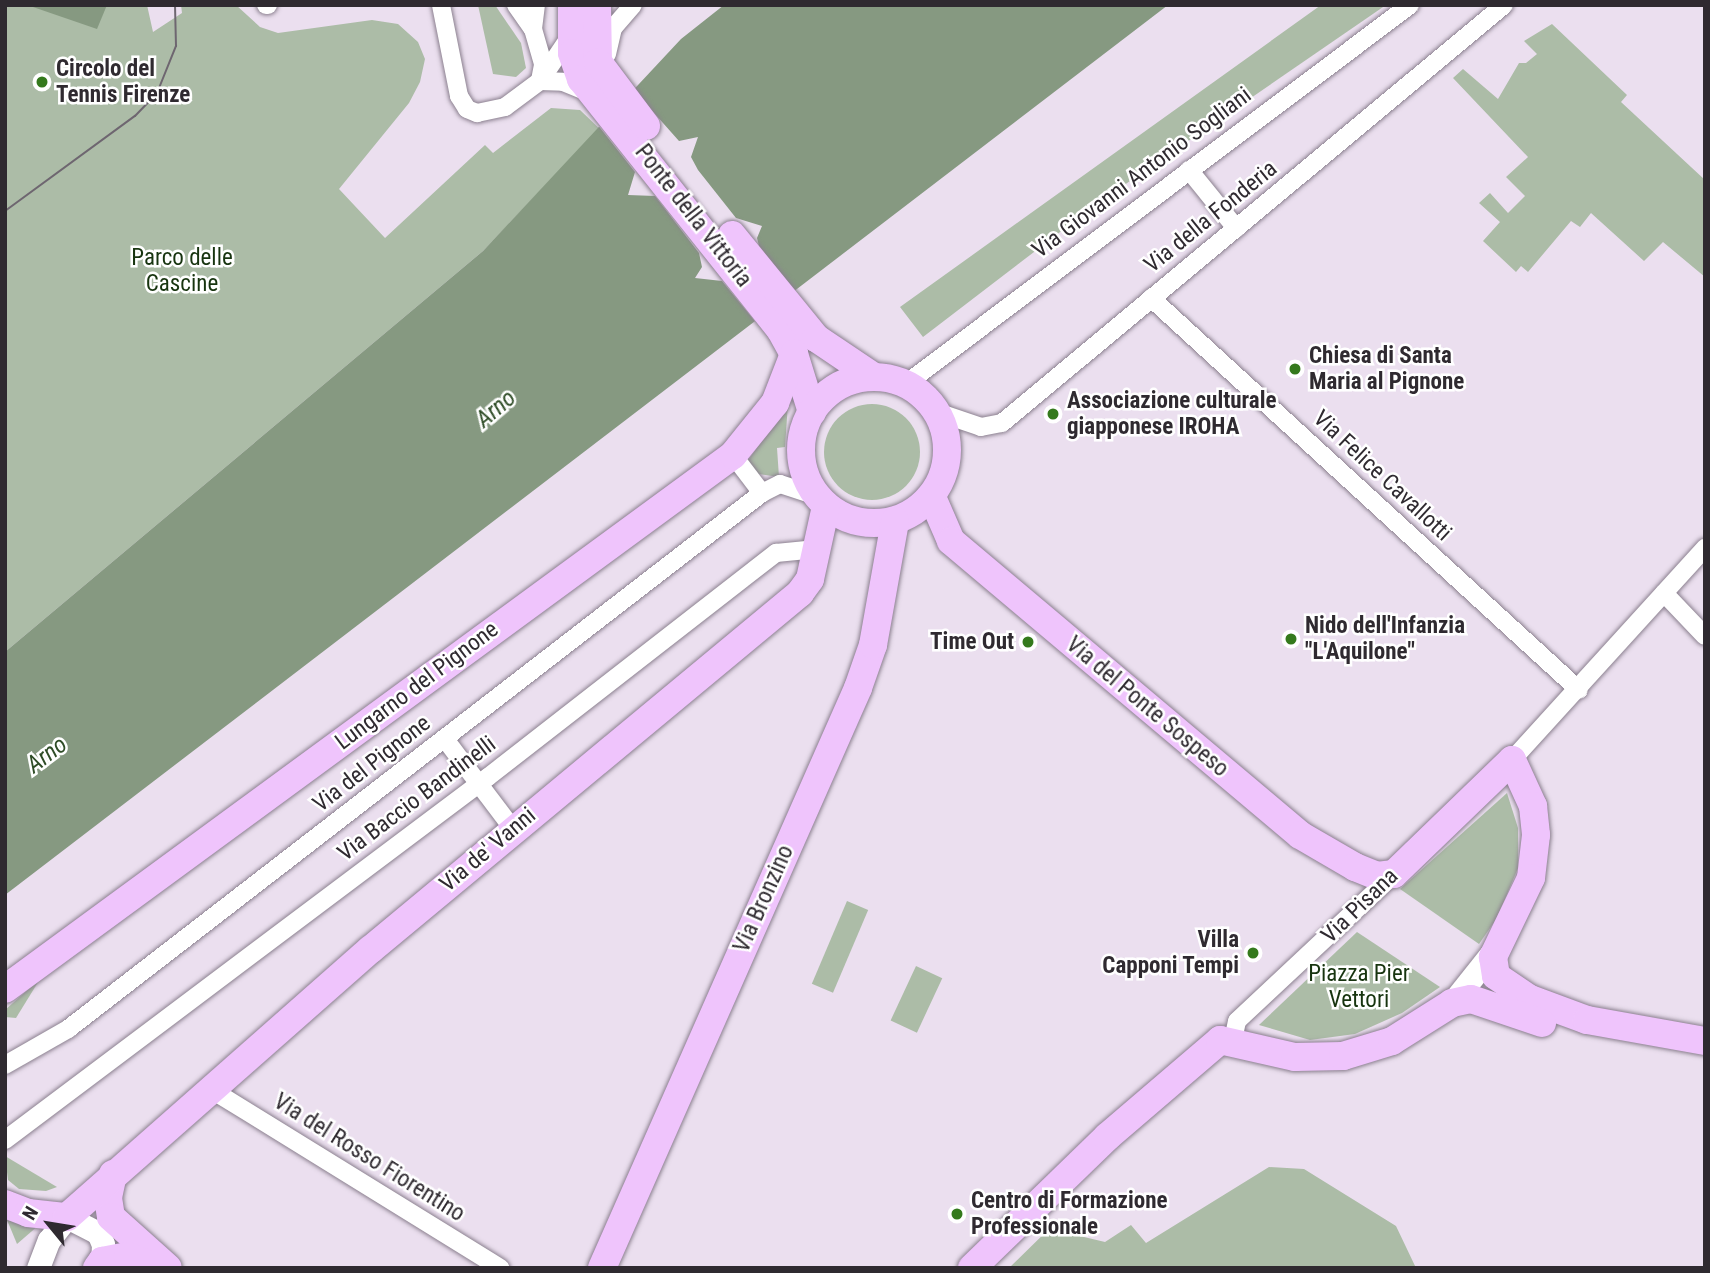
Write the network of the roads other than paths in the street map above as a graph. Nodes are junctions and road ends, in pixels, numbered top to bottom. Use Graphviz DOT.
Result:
graph roads {
  1 [pos="516,5"];
  2 [pos="536,5"];
  3 [pos="572,5"];
  4 [pos="597,5"];
  5 [pos="633,5"];
  6 [pos="1410,5"];
  7 [pos="1504,5"];
  8 [pos="439,6"];
  9 [pos="533,29"];
  10 [pos="571,35"];
  11 [pos="595,78"];
  12 [pos="540,81"];
  13 [pos="1189,170"];
  14 [pos="1236,228"];
  15 [pos="1151,298"];
  16 [pos="795,339"];
  17 [pos="874,377"];
  18 [pos="907,383"];
  19 [pos="812,412"];
  20 [pos="937,412"];
  21 [pos="733,455"];
  22 [pos="762,493"];
  23 [pos="932,497"];
  24 [pos="820,501"];
  25 [pos="895,521"];
  26 [pos="817,548"];
  27 [pos="1705,548"];
  28 [pos="1664,593"];
  29 [pos="1705,636"];
  30 [pos="1579,690"];
  31 [pos="445,739"];
  32 [pos="1512,760"];
  33 [pos="478,784"];
  34 [pos="513,829"];
  35 [pos="1394,874"];
  36 [pos="1496,949"];
  37 [pos="5,989"];
  38 [pos="1452,1003"];
  39 [pos="1233,1040"];
  40 [pos="1705,1041"];
  41 [pos="1705,1059"];
  42 [pos="5,1065"];
  43 [pos="212,1090"];
  44 [pos="5,1140"];
  45 [pos="113,1174"];
  46 [pos="5,1204"];
  47 [pos="67,1217"];
  48 [pos="99,1264"];
  49 [pos="38,1268"];
  50 [pos="158,1268"];
  51 [pos="168,1268"];
  52 [pos="500,1268"];
  53 [pos="602,1268"];
  54 [pos="972,1268"];
  1 -- 9 [label="street"];
  2 -- 9 [label="street"];
  3 -- 10 [label="main road"];
  4 -- 11 [label="main road"];
  5 -- 11 [label="street"];
  6 -- 13 [label="street, Via Giovanni Antonio Sogliani"];
  7 -- 14 [label="street, Via della Fonderia"];
  8 -- 12 [label="street"];
  9 -- 12 [label="street"];
  10 -- 11 [label="main road"];
  10 -- 12 [label="street"];
  11 -- 12 [label="street"];
  11 -- 16 [label="main road, Ponte della Vittoria"];
  13 -- 14 [label="street"];
  13 -- 18 [label="street, Via Giovanni Antonio Sogliani"];
  14 -- 15 [label="street, Via della Fonderia"];
  15 -- 20 [label="street, Via della Fonderia"];
  15 -- 30 [label="street, Via Felice Cavallotti"];
  16 -- 17 [label="main road"];
  16 -- 19 [label="main road"];
  16 -- 21 [label="main road, Lungarno del Pignone"];
  17 -- 18 [label="main road"];
  17 -- 19 [label="main road"];
  18 -- 20 [label="main road"];
  19 -- 24 [label="main road"];
  20 -- 23 [label="main road"];
  21 -- 22 [label="street"];
  21 -- 37 [label="main road, Lungarno del Pignone"];
  22 -- 24 [label="street"];
  22 -- 31 [label="street, Via del Pignone"];
  23 -- 25 [label="main road"];
  23 -- 35 [label="main road, Via del Ponte Sospeso"];
  24 -- 25 [label="main road"];
  24 -- 26 [label="main road, Via de' Vanni"];
  25 -- 53 [label="main road, Via Bronzino"];
  26 -- 33 [label="street, Via Baccio Bandinelli"];
  26 -- 34 [label="main road, Via de' Vanni"];
  27 -- 28 [label="street, Via Pisana"];
  28 -- 29 [label="street"];
  28 -- 30 [label="street, Via Pisana"];
  30 -- 32 [label="street, Via Pisana"];
  31 -- 33 [label="street"];
  31 -- 42 [label="street, Via del Pignone"];
  32 -- 35 [label="main road, Via Pisana"];
  32 -- 36 [label="main road"];
  33 -- 34 [label="street"];
  33 -- 44 [label="street, Via Baccio Bandinelli"];
  34 -- 43 [label="main road, Via de' Vanni"];
  35 -- 39 [label="street, Via Pisana"];
  36 -- 38 [label="street"];
  36 -- 40 [label="main road"];
  38 -- 39 [label="main road"];
  38 -- 41 [label="main road"];
  39 -- 54 [label="main road"];
  43 -- 45 [label="main road, Via de' Vanni"];
  43 -- 52 [label="street, Via del Rosso Fiorentino"];
  45 -- 47 [label="main road, Via de' Vanni"];
  45 -- 51 [label="main road"];
  46 -- 47 [label="main road"];
  47 -- 48 [label="street"];
  47 -- 49 [label="street"];
  48 -- 50 [label="main road"];
}
